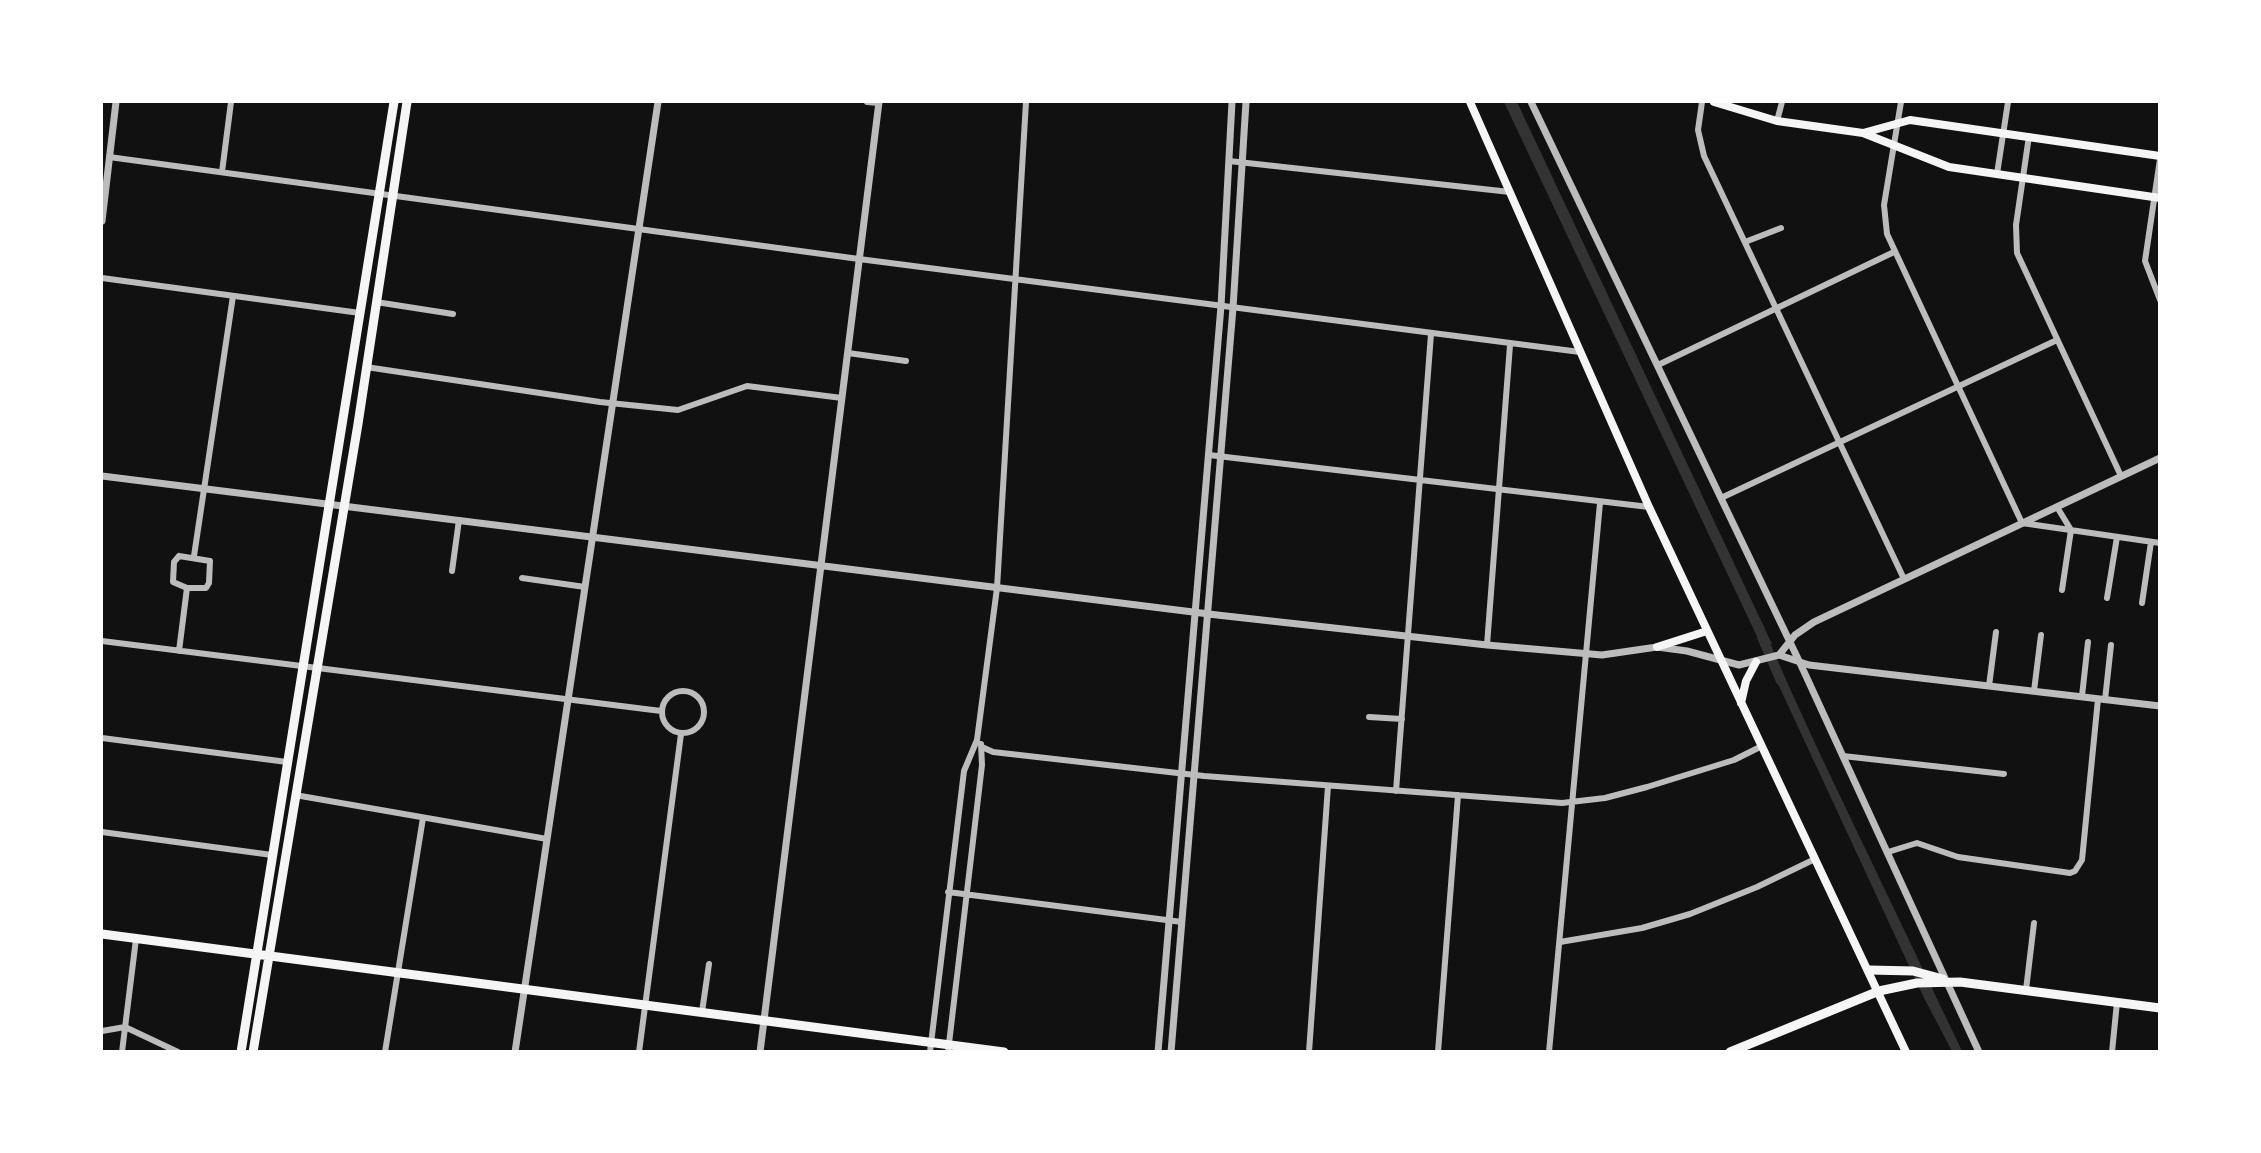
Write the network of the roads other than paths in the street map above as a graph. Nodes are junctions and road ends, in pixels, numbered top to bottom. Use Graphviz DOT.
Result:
graph roads {
  1 [pos="116,102"];
  2 [pos="231,102"];
  3 [pos="394,102"];
  4 [pos="407,102"];
  5 [pos="658,102"];
  6 [pos="867,102"];
  7 [pos="879,102"];
  8 [pos="1026,102"];
  9 [pos="1233,102"];
  10 [pos="1246,102"];
  11 [pos="1470,102"];
  12 [pos="1531,102"];
  13 [pos="1702,102"];
  14 [pos="1714,102"];
  15 [pos="1782,102"];
  16 [pos="1901,102"];
  17 [pos="2008,102"];
  18 [pos="1724,103"];
  19 [pos="1777,121"];
  20 [pos="1897,123"];
  21 [pos="1863,133"];
  22 [pos="2003,133"];
  23 [pos="2029,136"];
  24 [pos="1894,147"];
  25 [pos="109,157"];
  26 [pos="2160,158"];
  27 [pos="1229,162"];
  28 [pos="1242,163"];
  29 [pos="222,172"];
  30 [pos="1997,174"];
  31 [pos="2022,178"];
  32 [pos="1510,191"];
  33 [pos="379,192"];
  34 [pos="392,194"];
  35 [pos="2157,197"];
  36 [pos="102,221"];
  37 [pos="1781,228"];
  38 [pos="640,230"];
  39 [pos="1745,242"];
  40 [pos="1894,252"];
  41 [pos="859,259"];
  42 [pos="102,278"];
  43 [pos="1015,279"];
  44 [pos="233,296"];
  45 [pos="2160,300"];
  46 [pos="376,302"];
  47 [pos="1221,306"];
  48 [pos="1233,308"];
  49 [pos="1776,309"];
  50 [pos="360,313"];
  51 [pos="453,314"];
  52 [pos="1431,334"];
  53 [pos="2057,340"];
  54 [pos="1510,345"];
  55 [pos="1580,352"];
  56 [pos="848,353"];
  57 [pos="906,361"];
  58 [pos="1658,365"];
  59 [pos="366,367"];
  60 [pos="1957,387"];
  61 [pos="842,398"];
  62 [pos="611,403"];
  63 [pos="1840,443"];
  64 [pos="1209,455"];
  65 [pos="1221,456"];
  66 [pos="2160,458"];
  67 [pos="102,475"];
  68 [pos="2121,476"];
  69 [pos="1421,480"];
  70 [pos="202,488"];
  71 [pos="1498,490"];
  72 [pos="1721,498"];
  73 [pos="329,503"];
  74 [pos="1600,503"];
  75 [pos="344,505"];
  76 [pos="1649,506"];
  77 [pos="2057,507"];
  78 [pos="459,520"];
  79 [pos="2022,523"];
  80 [pos="2071,530"];
  81 [pos="592,537"];
  82 [pos="2117,537"];
  83 [pos="2151,542"];
  84 [pos="2160,543"];
  85 [pos="194,556"];
  86 [pos="821,566"];
  87 [pos="452,570"];
  88 [pos="522,578"];
  89 [pos="1904,579"];
  90 [pos="585,587"];
  91 [pos="187,588"];
  92 [pos="997,588"];
  93 [pos="2062,590"];
  94 [pos="2107,598"];
  95 [pos="2142,603"];
  96 [pos="1195,613"];
  97 [pos="1208,614"];
  98 [pos="1707,631"];
  99 [pos="1996,632"];
  100 [pos="2041,635"];
  101 [pos="1408,636"];
  102 [pos="102,641"];
  103 [pos="1788,641"];
  104 [pos="2088,642"];
  105 [pos="1487,645"];
  106 [pos="2111,645"];
  107 [pos="1657,647"];
  108 [pos="179,651"];
  109 [pos="1586,654"];
  110 [pos="1778,655"];
  111 [pos="1722,662"];
  112 [pos="1756,662"];
  113 [pos="1800,663"];
  114 [pos="302,667"];
  115 [pos="317,669"];
  116 [pos="1989,686"];
  117 [pos="2034,691"];
  118 [pos="2082,696"];
  119 [pos="2101,699"];
  120 [pos="569,700"];
  121 [pos="1741,703"];
  122 [pos="2160,706"];
  123 [pos="662,711"];
  124 [pos="1370,717"];
  125 [pos="1402,719"];
  126 [pos="681,734"];
  127 [pos="102,738"];
  128 [pos="977,740"];
  129 [pos="1762,746"];
  130 [pos="982,747"];
  131 [pos="1843,756"];
  132 [pos="287,762"];
  133 [pos="1182,774"];
  134 [pos="2004,774"];
  135 [pos="1194,775"];
  136 [pos="1328,786"];
  137 [pos="1396,790"];
  138 [pos="295,795"];
  139 [pos="1458,795"];
  140 [pos="1572,802"];
  141 [pos="423,818"];
  142 [pos="102,832"];
  143 [pos="547,839"];
  144 [pos="1888,852"];
  145 [pos="272,855"];
  146 [pos="1815,859"];
  147 [pos="948,892"];
  148 [pos="967,894"];
  149 [pos="1170,920"];
  150 [pos="1182,922"];
  151 [pos="2034,923"];
  152 [pos="102,934"];
  153 [pos="136,939"];
  154 [pos="1560,942"];
  155 [pos="255,954"];
  156 [pos="268,956"];
  157 [pos="709,964"];
  158 [pos="1868,970"];
  159 [pos="398,973"];
  160 [pos="1941,979"];
  161 [pos="525,989"];
  162 [pos="2026,990"];
  163 [pos="1879,991"];
  164 [pos="2117,1002"];
  165 [pos="646,1005"];
  166 [pos="2160,1008"];
  167 [pos="702,1012"];
  168 [pos="764,1020"];
  169 [pos="125,1027"];
  170 [pos="102,1031"];
  171 [pos="931,1047"];
  172 [pos="949,1048"];
  173 [pos="122,1052"];
  174 [pos="178,1052"];
  175 [pos="241,1052"];
  176 [pos="253,1052"];
  177 [pos="385,1052"];
  178 [pos="516,1052"];
  179 [pos="639,1052"];
  180 [pos="760,1052"];
  181 [pos="1004,1052"];
  182 [pos="1158,1052"];
  183 [pos="1171,1052"];
  184 [pos="1308,1052"];
  185 [pos="1438,1052"];
  186 [pos="1549,1052"];
  187 [pos="1730,1052"];
  188 [pos="1906,1052"];
  189 [pos="1979,1052"];
  190 [pos="2112,1052"];
  1 -- 25 [label="street"];
  2 -- 29 [label="street"];
  3 -- 33 [label="main road"];
  4 -- 34 [label="main road"];
  5 -- 38 [label="street"];
  6 -- 7 [label="street"];
  7 -- 41 [label="street"];
  8 -- 43 [label="street"];
  9 -- 27 [label="street"];
  10 -- 28 [label="street"];
  11 -- 32 [label="main road"];
  12 -- 58 [label="street"];
  13 -- 39 [label="street"];
  14 -- 18 [label="main road"];
  15 -- 19 [label="street"];
  16 -- 20 [label="street"];
  17 -- 22 [label="street"];
  18 -- 19 [label="main road"];
  19 -- 21 [label="main road"];
  20 -- 21 [label="main road"];
  20 -- 22 [label="main road"];
  20 -- 24 [label="street"];
  21 -- 24 [label="main road"];
  22 -- 23 [label="main road"];
  22 -- 30 [label="street"];
  23 -- 26 [label="main road"];
  23 -- 31 [label="street"];
  24 -- 30 [label="main road"];
  24 -- 40 [label="street"];
  25 -- 29 [label="street"];
  25 -- 36 [label="street"];
  26 -- 35 [label="street"];
  27 -- 28 [label="street"];
  27 -- 47 [label="street"];
  28 -- 32 [label="street"];
  28 -- 48 [label="street"];
  29 -- 33 [label="street"];
  30 -- 31 [label="main road"];
  31 -- 35 [label="main road"];
  31 -- 53 [label="street"];
  32 -- 55 [label="main road"];
  33 -- 34 [label="street"];
  33 -- 50 [label="main road"];
  34 -- 38 [label="street"];
  34 -- 46 [label="main road"];
  35 -- 45 [label="street"];
  37 -- 39 [label="street"];
  38 -- 41 [label="street"];
  38 -- 62 [label="street"];
  39 -- 49 [label="street"];
  40 -- 49 [label="street"];
  40 -- 60 [label="street"];
  41 -- 43 [label="street"];
  41 -- 56 [label="street"];
  42 -- 44 [label="street"];
  43 -- 47 [label="street"];
  43 -- 92 [label="street"];
  44 -- 50 [label="street"];
  44 -- 70 [label="street"];
  46 -- 51 [label="street"];
  46 -- 59 [label="main road"];
  47 -- 48 [label="street"];
  47 -- 64 [label="street"];
  48 -- 52 [label="street"];
  48 -- 65 [label="street"];
  49 -- 58 [label="street"];
  49 -- 63 [label="street"];
  50 -- 73 [label="main road"];
  52 -- 54 [label="street"];
  52 -- 69 [label="street"];
  53 -- 60 [label="street"];
  53 -- 68 [label="street"];
  54 -- 55 [label="street"];
  54 -- 71 [label="street"];
  55 -- 76 [label="main road"];
  56 -- 57 [label="street"];
  56 -- 61 [label="street"];
  58 -- 72 [label="street"];
  59 -- 62 [label="street"];
  59 -- 75 [label="main road"];
  60 -- 63 [label="street"];
  60 -- 79 [label="street"];
  61 -- 62 [label="street"];
  61 -- 86 [label="street"];
  62 -- 81 [label="street"];
  63 -- 72 [label="street"];
  63 -- 89 [label="street"];
  64 -- 65 [label="street"];
  64 -- 96 [label="street"];
  65 -- 69 [label="street"];
  65 -- 97 [label="street"];
  66 -- 68 [label="street"];
  67 -- 70 [label="street"];
  68 -- 77 [label="street"];
  69 -- 71 [label="street"];
  69 -- 101 [label="street"];
  70 -- 73 [label="street"];
  70 -- 85 [label="street"];
  71 -- 74 [label="street"];
  71 -- 105 [label="street"];
  72 -- 103 [label="street"];
  73 -- 75 [label="street"];
  73 -- 114 [label="main road"];
  74 -- 76 [label="street"];
  74 -- 109 [label="street"];
  75 -- 78 [label="street"];
  75 -- 115 [label="main road"];
  76 -- 98 [label="main road"];
  77 -- 79 [label="street"];
  77 -- 80 [label="street"];
  78 -- 81 [label="street"];
  78 -- 87 [label="street"];
  79 -- 80 [label="street"];
  79 -- 89 [label="street"];
  80 -- 82 [label="street"];
  80 -- 93 [label="street"];
  81 -- 86 [label="street"];
  81 -- 90 [label="street"];
  82 -- 83 [label="street"];
  82 -- 94 [label="street"];
  83 -- 84 [label="street"];
  83 -- 95 [label="street"];
  85 -- 91 [label="street"];
  85 -- 91 [label="street"];
  86 -- 92 [label="street"];
  86 -- 168 [label="street"];
  88 -- 90 [label="street"];
  89 -- 103 [label="street"];
  90 -- 120 [label="street"];
  91 -- 108 [label="street"];
  92 -- 96 [label="street"];
  92 -- 128 [label="street"];
  96 -- 97 [label="street"];
  96 -- 133 [label="street"];
  97 -- 101 [label="street"];
  97 -- 135 [label="street"];
  98 -- 107 [label="main road"];
  98 -- 111 [label="main road"];
  99 -- 116 [label="street"];
  100 -- 117 [label="street"];
  101 -- 105 [label="street"];
  101 -- 125 [label="street"];
  102 -- 108 [label="street"];
  103 -- 110 [label="street"];
  103 -- 113 [label="street"];
  104 -- 118 [label="street"];
  105 -- 109 [label="street"];
  106 -- 119 [label="street"];
  107 -- 109 [label="street"];
  107 -- 111 [label="street"];
  108 -- 114 [label="street"];
  109 -- 140 [label="street"];
  110 -- 112 [label="street"];
  110 -- 113 [label="street"];
  111 -- 112 [label="street"];
  111 -- 121 [label="main road"];
  112 -- 121 [label="main road"];
  113 -- 116 [label="street"];
  113 -- 131 [label="street"];
  114 -- 115 [label="street"];
  114 -- 132 [label="main road"];
  115 -- 120 [label="street"];
  115 -- 138 [label="main road"];
  116 -- 117 [label="street"];
  117 -- 118 [label="street"];
  118 -- 119 [label="street"];
  119 -- 122 [label="street"];
  119 -- 144 [label="street"];
  120 -- 123 [label="street"];
  120 -- 143 [label="street"];
  121 -- 129 [label="main road"];
  123 -- 126 [label="street"];
  123 -- 126 [label="street"];
  124 -- 125 [label="street"];
  125 -- 137 [label="street"];
  126 -- 165 [label="street"];
  127 -- 132 [label="street"];
  128 -- 130 [label="street"];
  128 -- 147 [label="street"];
  129 -- 140 [label="street"];
  129 -- 146 [label="main road"];
  130 -- 133 [label="street"];
  130 -- 148 [label="street"];
  131 -- 134 [label="street"];
  131 -- 144 [label="street"];
  132 -- 145 [label="main road"];
  133 -- 135 [label="street"];
  133 -- 149 [label="street"];
  135 -- 136 [label="street"];
  135 -- 150 [label="street"];
  136 -- 137 [label="street"];
  136 -- 184 [label="street"];
  137 -- 139 [label="street"];
  138 -- 141 [label="street"];
  138 -- 156 [label="main road"];
  139 -- 140 [label="street"];
  139 -- 185 [label="street"];
  140 -- 154 [label="street"];
  141 -- 143 [label="street"];
  141 -- 159 [label="street"];
  142 -- 145 [label="street"];
  143 -- 161 [label="street"];
  144 -- 160 [label="street"];
  145 -- 155 [label="main road"];
  146 -- 154 [label="street"];
  146 -- 158 [label="main road"];
  147 -- 148 [label="street"];
  147 -- 171 [label="street"];
  148 -- 149 [label="street"];
  148 -- 172 [label="street"];
  149 -- 150 [label="street"];
  149 -- 182 [label="street"];
  150 -- 183 [label="street"];
  151 -- 162 [label="street"];
  152 -- 153 [label="main road"];
  153 -- 155 [label="main road"];
  153 -- 169 [label="street"];
  154 -- 186 [label="street"];
  155 -- 156 [label="main road"];
  155 -- 175 [label="main road"];
  156 -- 159 [label="main road"];
  156 -- 176 [label="main road"];
  157 -- 167 [label="street"];
  158 -- 160 [label="main road"];
  158 -- 163 [label="main road"];
  159 -- 161 [label="main road"];
  159 -- 177 [label="street"];
  160 -- 162 [label="main road"];
  160 -- 163 [label="main road"];
  160 -- 189 [label="street"];
  161 -- 165 [label="main road"];
  161 -- 178 [label="street"];
  162 -- 164 [label="main road"];
  163 -- 187 [label="main road"];
  163 -- 188 [label="main road"];
  164 -- 166 [label="main road"];
  164 -- 190 [label="street"];
  165 -- 167 [label="main road"];
  165 -- 179 [label="street"];
  167 -- 168 [label="main road"];
  168 -- 171 [label="main road"];
  168 -- 180 [label="street"];
  169 -- 170 [label="street"];
  169 -- 173 [label="street"];
  169 -- 174 [label="street"];
  171 -- 172 [label="main road"];
  172 -- 181 [label="main road"];
}
